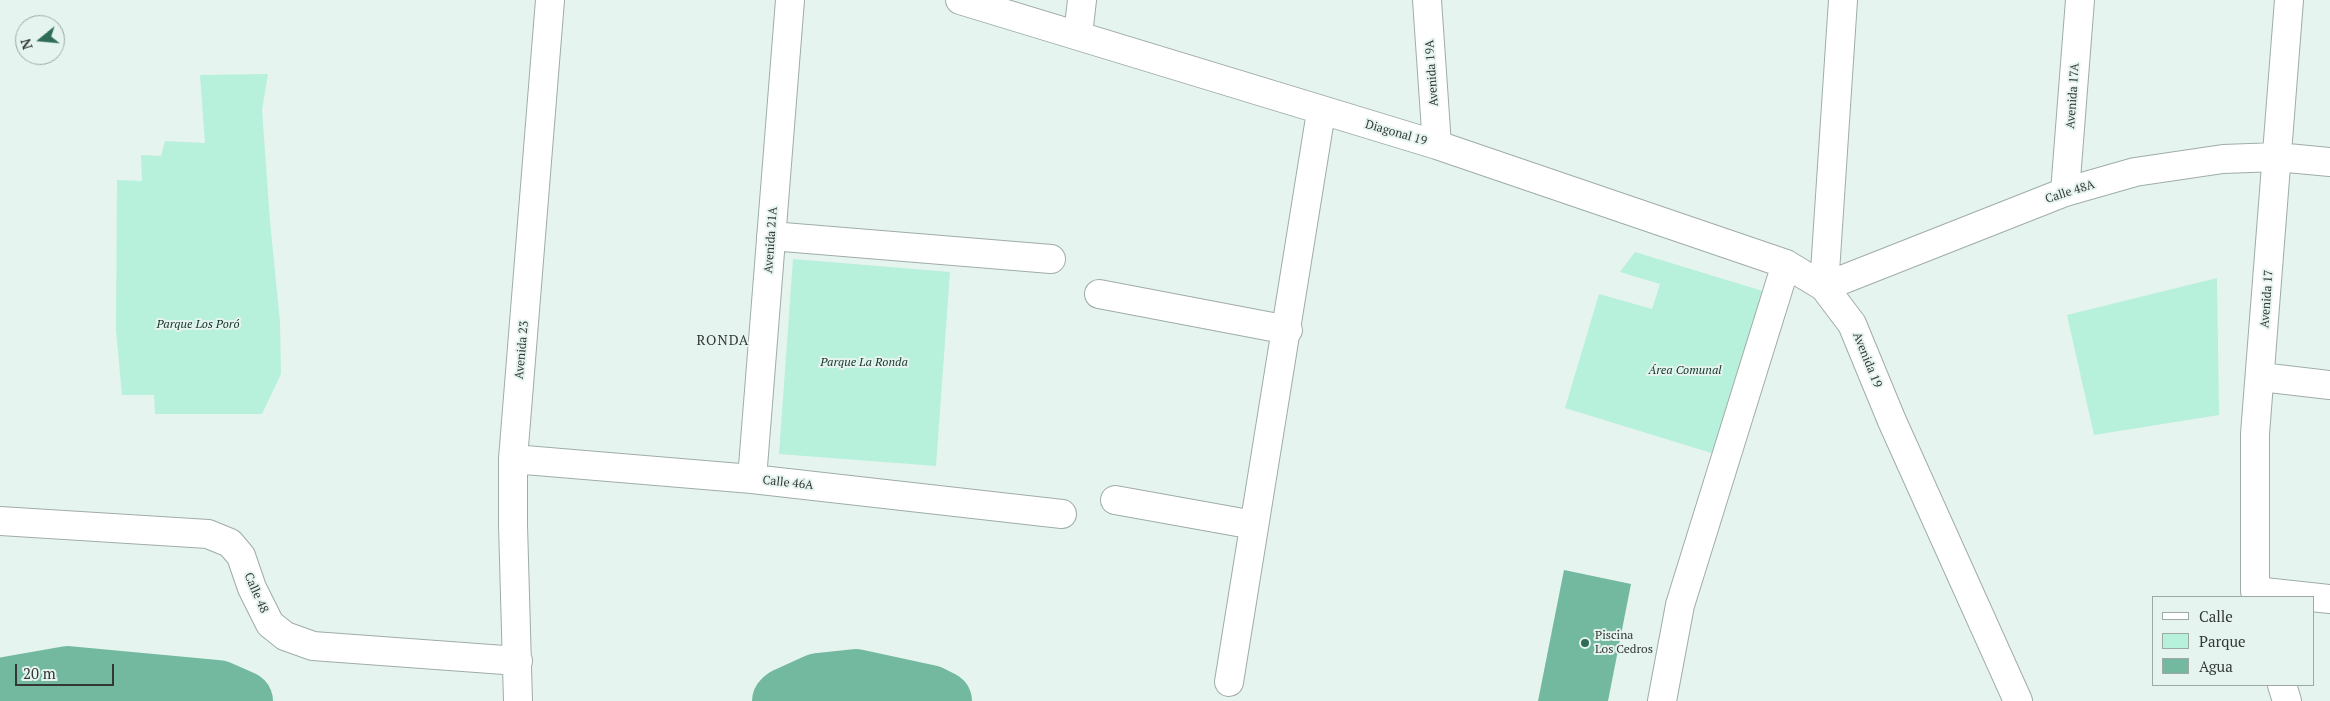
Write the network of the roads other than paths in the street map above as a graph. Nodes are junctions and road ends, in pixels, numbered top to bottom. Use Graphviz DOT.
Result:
graph roads {
  1 [pos="550,0"];
  2 [pos="790,0"];
  3 [pos="960,0"];
  4 [pos="1082,0"];
  5 [pos="1427,0"];
  6 [pos="1843,0"];
  7 [pos="2080,0"];
  8 [pos="2289,0"];
  9 [pos="1078,35"];
  10 [pos="1322,112"];
  11 [pos="1437,145"];
  12 [pos="2277,157"];
  13 [pos="2330,162"];
  14 [pos="2065,192"];
  15 [pos="771,236"];
  16 [pos="1051,259"];
  17 [pos="1786,264"];
  18 [pos="1824,287"];
  19 [pos="1099,294"];
  20 [pos="1288,330"];
  21 [pos="2261,377"];
  22 [pos="2330,385"];
  23 [pos="513,459"];
  24 [pos="752,479"];
  25 [pos="1115,500"];
  26 [pos="1062,514"];
  27 [pos="0,521"];
  28 [pos="1254,525"];
  29 [pos="2256,594"];
  30 [pos="2286,596"];
  31 [pos="2315,598"];
  32 [pos="2330,599"];
  33 [pos="518,661"];
  34 [pos="1229,682"];
  35 [pos="2282,686"];
  36 [pos="518,701"];
  37 [pos="1662,701"];
  38 [pos="2018,701"];
  39 [pos="2287,701"];
  1 -- 23 [label="street, Avenida 23"];
  2 -- 15 [label="street, Avenida 21A"];
  3 -- 9 [label="street, Diagonal 19"];
  4 -- 9 [label="street"];
  5 -- 11 [label="street, Avenida 19A"];
  6 -- 18 [label="street"];
  7 -- 14 [label="street, Avenida 17A"];
  8 -- 12 [label="street, Avenida 17"];
  9 -- 10 [label="street, Diagonal 19"];
  10 -- 11 [label="street, Diagonal 19"];
  10 -- 20 [label="street"];
  11 -- 17 [label="street, Diagonal 19"];
  12 -- 13 [label="street, Calle 48A"];
  12 -- 14 [label="street, Calle 48A"];
  12 -- 21 [label="street, Avenida 17"];
  14 -- 18 [label="street, Calle 48A"];
  15 -- 16 [label="street"];
  15 -- 24 [label="street, Avenida 21A"];
  17 -- 18 [label="street, Diagonal 19"];
  17 -- 37 [label="street"];
  18 -- 38 [label="street, Avenida 19"];
  19 -- 20 [label="street"];
  20 -- 28 [label="street"];
  21 -- 22 [label="street"];
  21 -- 29 [label="street, Avenida 17"];
  23 -- 24 [label="street, Calle 46A"];
  23 -- 33 [label="street, Avenida 23"];
  24 -- 26 [label="street, Calle 46A"];
  25 -- 28 [label="street"];
  27 -- 33 [label="street, Calle 48"];
  28 -- 34 [label="street"];
  29 -- 30 [label="street"];
  31 -- 32 [label="street"];
  33 -- 36 [label="street, Avenida 23"];
  35 -- 39 [label="street"];
}
